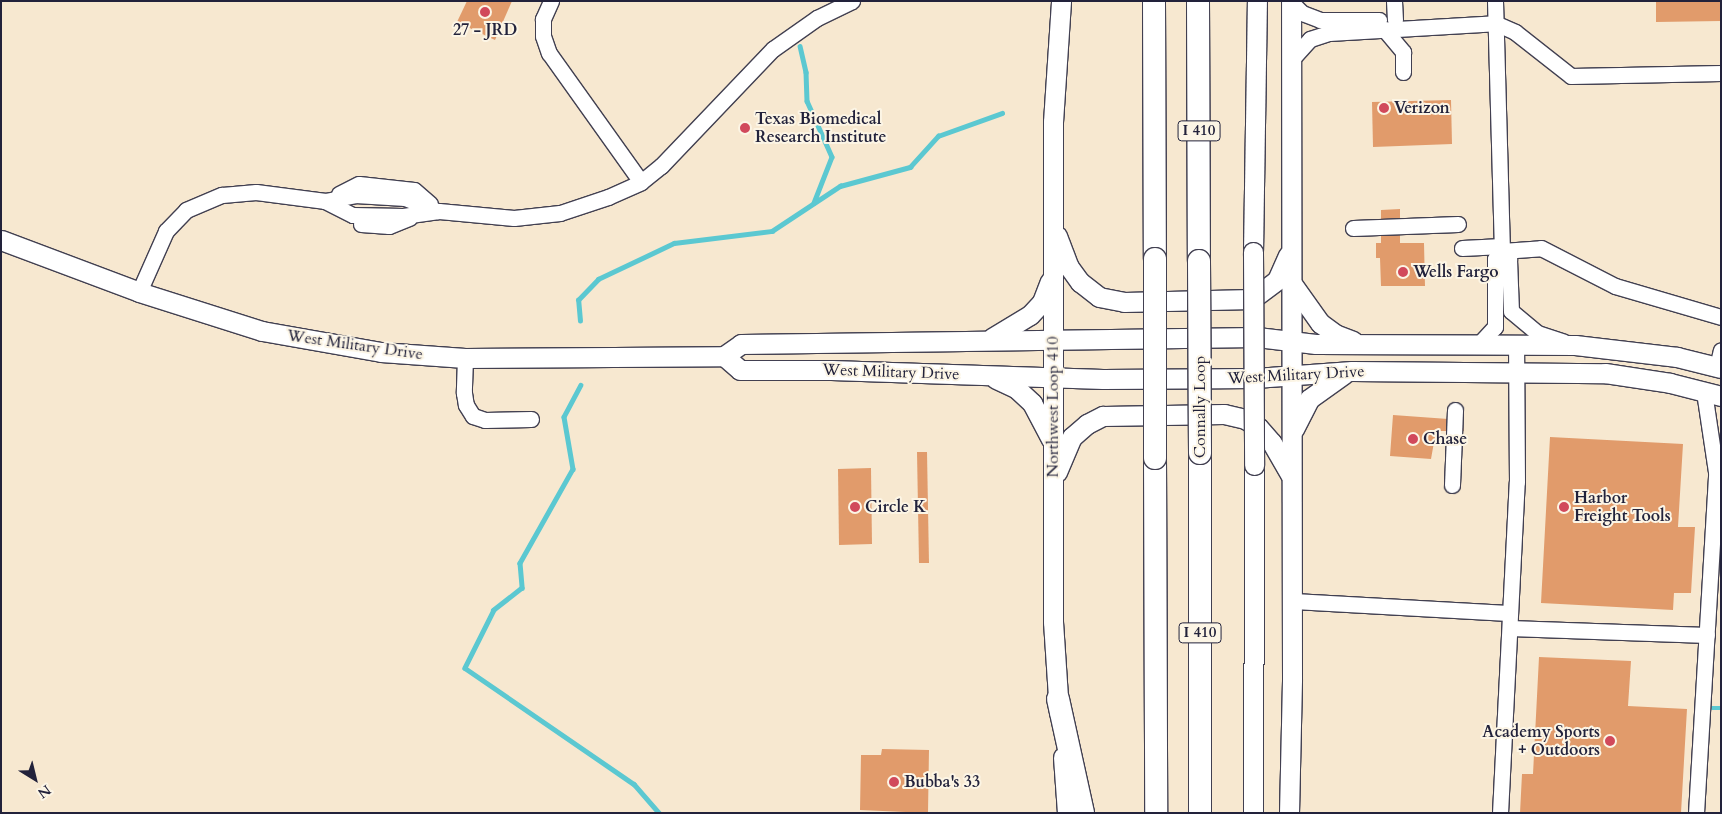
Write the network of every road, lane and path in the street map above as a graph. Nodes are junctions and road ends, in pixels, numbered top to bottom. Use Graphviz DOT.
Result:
graph roads {
  1 [pos="551,1"];
  2 [pos="852,1"];
  3 [pos="1061,1"];
  4 [pos="1154,1"];
  5 [pos="1198,1"];
  6 [pos="1257,1"];
  7 [pos="1394,1"];
  8 [pos="1495,1"];
  9 [pos="1291,2"];
  10 [pos="1495,23"];
  11 [pos="1390,24"];
  12 [pos="1448,24"];
  13 [pos="1419,30"];
  14 [pos="1402,52"];
  15 [pos="1292,59"];
  16 [pos="1403,72"];
  17 [pos="1721,73"];
  18 [pos="641,182"];
  19 [pos="325,201"];
  20 [pos="439,211"];
  21 [pos="1052,223"];
  22 [pos="1458,224"];
  23 [pos="1353,228"];
  24 [pos="1292,234"];
  25 [pos="1,240"];
  26 [pos="1462,248"];
  27 [pos="1502,248"];
  28 [pos="1053,273"];
  29 [pos="1292,282"];
  30 [pos="139,292"];
  31 [pos="1721,317"];
  32 [pos="1054,339"];
  33 [pos="987,340"];
  34 [pos="1292,341"];
  35 [pos="1372,344"];
  36 [pos="1478,345"];
  37 [pos="1516,345"];
  38 [pos="1575,345"];
  39 [pos="724,356"];
  40 [pos="465,358"];
  41 [pos="1719,362"];
  42 [pos="1352,371"];
  43 [pos="1516,371"];
  44 [pos="977,375"];
  45 [pos="1292,375"];
  46 [pos="1636,377"];
  47 [pos="1054,378"];
  48 [pos="1712,394"];
  49 [pos="1455,410"];
  50 [pos="531,419"];
  51 [pos="1292,438"];
  52 [pos="1053,444"];
  53 [pos="1292,478"];
  54 [pos="1053,484"];
  55 [pos="1452,486"];
  56 [pos="1292,601"];
  57 [pos="1510,620"];
  58 [pos="1707,635"];
  59 [pos="1058,699"];
  60 [pos="1067,813"];
  61 [pos="1083,813"];
  62 [pos="1156,813"];
  63 [pos="1200,813"];
  64 [pos="1253,813"];
  65 [pos="1289,813"];
  66 [pos="1500,813"];
  67 [pos="1696,813"];
  1 -- 18 [label="lane"];
  2 -- 18 [label="lane"];
  3 -- 21 [label="main road, Northwest Loop 410"];
  4 -- 62 [label="highway, I 410, bridge"];
  5 -- 63 [label="highway, Connally Loop / I 410, bridge"];
  6 -- 64 [label="main road, bridge"];
  7 -- 11 [label="lane"];
  8 -- 10 [label="lane"];
  9 -- 11 [label="lane"];
  9 -- 15 [label="main road"];
  10 -- 12 [label="lane"];
  10 -- 17 [label="lane"];
  10 -- 27 [label="lane"];
  11 -- 12 [label="lane"];
  11 -- 13 [label="lane"];
  11 -- 14 [label="lane"];
  11 -- 15 [label="lane"];
  12 -- 13 [label="lane"];
  13 -- 14 [label="lane"];
  14 -- 16 [label="lane"];
  15 -- 24 [label="main road"];
  18 -- 20 [label="lane"];
  19 -- 20 [label="lane"];
  19 -- 20 [label="lane"];
  19 -- 30 [label="lane"];
  21 -- 24 [label="main road"];
  21 -- 28 [label="main road, Northwest Loop 410"];
  22 -- 23 [label="lane"];
  24 -- 29 [label="main road"];
  25 -- 30 [label="main road, West Military Drive"];
  26 -- 27 [label="lane"];
  27 -- 31 [label="lane"];
  27 -- 36 [label="lane"];
  27 -- 38 [label="lane"];
  28 -- 32 [label="main road, Northwest Loop 410"];
  28 -- 33 [label="main road"];
  29 -- 34 [label="main road"];
  29 -- 35 [label="main road"];
  30 -- 40 [label="main road, West Military Drive"];
  32 -- 33 [label="main road, West Military Drive"];
  32 -- 34 [label="main road, West Military Drive"];
  32 -- 47 [label="main road, Northwest Loop 410"];
  33 -- 39 [label="main road, West Military Drive"];
  34 -- 35 [label="main road, West Military Drive"];
  34 -- 45 [label="main road"];
  35 -- 36 [label="main road, West Military Drive"];
  36 -- 37 [label="main road, West Military Drive"];
  37 -- 38 [label="main road, West Military Drive"];
  37 -- 43 [label="lane"];
  38 -- 41 [label="main road, West Military Drive"];
  39 -- 40 [label="main road, West Military Drive"];
  39 -- 44 [label="main road, West Military Drive"];
  40 -- 50 [label="lane"];
  41 -- 46 [label="main road"];
  42 -- 43 [label="main road, West Military Drive"];
  42 -- 45 [label="main road, West Military Drive"];
  42 -- 51 [label="main road"];
  43 -- 46 [label="main road, West Military Drive"];
  43 -- 57 [label="lane"];
  44 -- 47 [label="main road, West Military Drive"];
  44 -- 52 [label="main road"];
  45 -- 47 [label="main road, West Military Drive"];
  45 -- 51 [label="main road"];
  46 -- 48 [label="main road, West Military Drive"];
  47 -- 52 [label="main road, Northwest Loop 410"];
  48 -- 58 [label="lane"];
  49 -- 55 [label="lane"];
  51 -- 53 [label="main road"];
  52 -- 54 [label="main road, Northwest Loop 410"];
  53 -- 54 [label="main road"];
  53 -- 56 [label="main road"];
  54 -- 59 [label="main road, Northwest Loop 410"];
  56 -- 57 [label="lane"];
  56 -- 65 [label="main road"];
  57 -- 58 [label="lane"];
  57 -- 66 [label="lane"];
  58 -- 67 [label="lane"];
  59 -- 60 [label="main road, Northwest Loop 410"];
  59 -- 61 [label="highway"];
}
